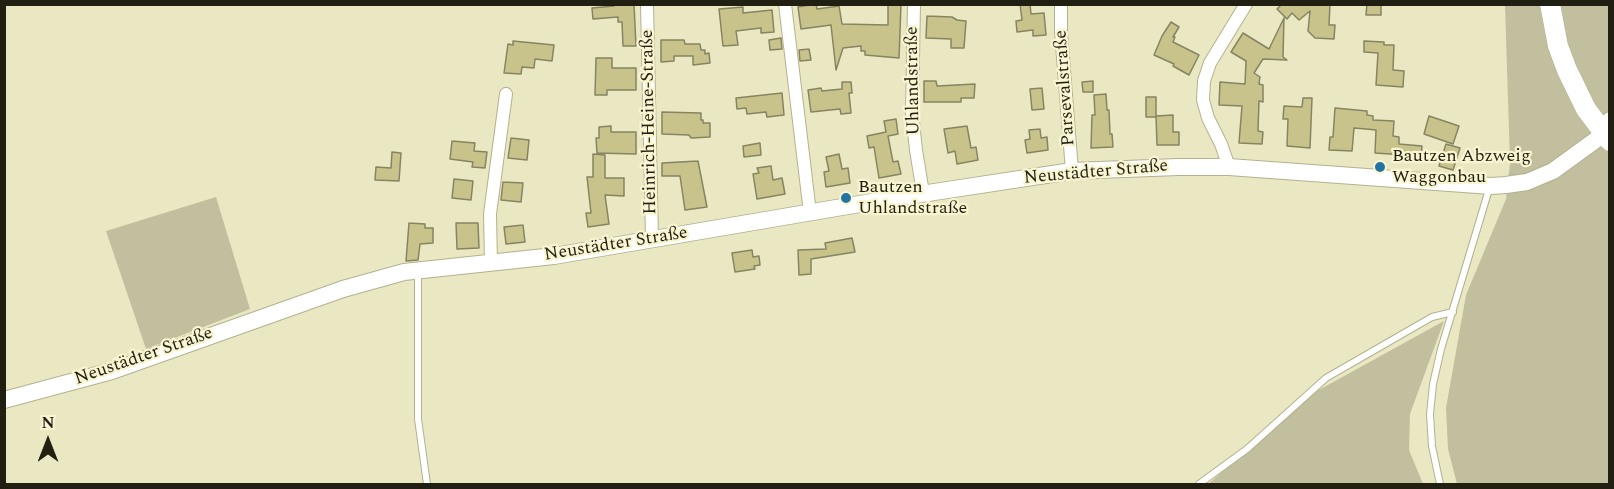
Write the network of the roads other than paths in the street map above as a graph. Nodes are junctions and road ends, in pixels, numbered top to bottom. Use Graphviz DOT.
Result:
graph roads {
  1 [pos="647,4"];
  2 [pos="785,4"];
  3 [pos="914,4"];
  4 [pos="1061,4"];
  5 [pos="1246,4"];
  6 [pos="1550,4"];
  7 [pos="506,94"];
  8 [pos="1607,131"];
  9 [pos="1229,167"];
  10 [pos="1072,171"];
  11 [pos="1491,186"];
  12 [pos="923,194"];
  13 [pos="810,213"];
  14 [pos="652,239"];
  15 [pos="491,263"];
  16 [pos="418,270"];
  17 [pos="1453,312"];
  18 [pos="4,400"];
  19 [pos="427,484"];
  20 [pos="1199,484"];
  21 [pos="1440,484"];
  1 -- 14 [label="street, Heinrich-Heine-Straße"];
  2 -- 13 [label="street"];
  3 -- 12 [label="street, Uhlandstraße"];
  4 -- 10 [label="street, Parsevalstraße"];
  5 -- 9 [label="street"];
  6 -- 8 [label="main road"];
  7 -- 15 [label="street"];
  8 -- 11 [label="street, Neustädter Straße"];
  9 -- 10 [label="street, Neustädter Straße"];
  9 -- 11 [label="street, Neustädter Straße"];
  10 -- 12 [label="street, Neustädter Straße"];
  11 -- 17 [label="lane"];
  12 -- 13 [label="street, Neustädter Straße"];
  13 -- 14 [label="street, Neustädter Straße"];
  14 -- 15 [label="street, Neustädter Straße"];
  15 -- 16 [label="street, Neustädter Straße"];
  16 -- 18 [label="street, Neustädter Straße"];
  16 -- 19 [label="lane"];
  17 -- 20 [label="lane"];
  17 -- 21 [label="lane"];
}
